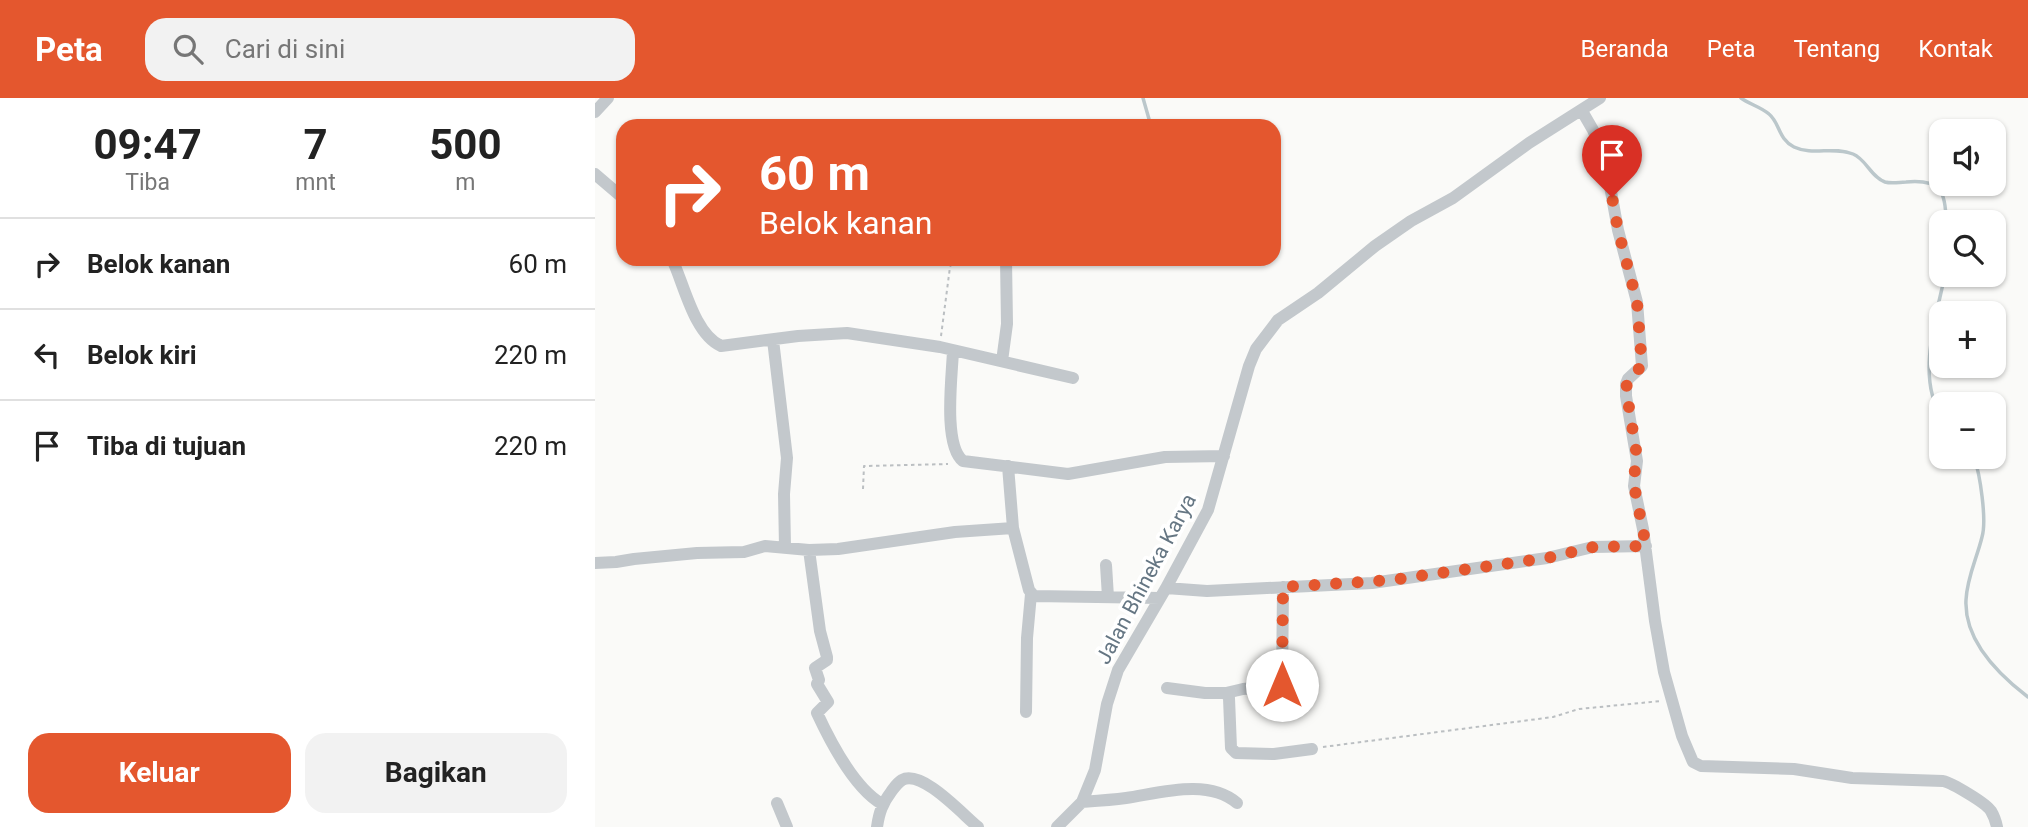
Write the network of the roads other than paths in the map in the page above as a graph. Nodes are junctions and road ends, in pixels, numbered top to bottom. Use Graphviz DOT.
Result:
graph roads {
  1 [pos="608,98"];
  2 [pos="1600,98"];
  3 [pos="595,111"];
  4 [pos="1581,111"];
  5 [pos="595,174"];
  6 [pos="616,192"];
  7 [pos="675,266"];
  8 [pos="1006,266"];
  9 [pos="773,340"];
  10 [pos="947,349"];
  11 [pos="1002,361"];
  12 [pos="1073,377"];
  13 [pos="1224,456"];
  14 [pos="1009,466"];
  15 [pos="1013,527"];
  16 [pos="1646,546"];
  17 [pos="785,547"];
  18 [pos="809,550"];
  19 [pos="595,563"];
  20 [pos="1106,565"];
  21 [pos="1283,587"];
  22 [pos="1163,593"];
  23 [pos="1031,594"];
  24 [pos="1108,597"];
  25 [pos="1307,683"];
  26 [pos="1282,685"];
  27 [pos="1167,688"];
  28 [pos="1226,693"];
  29 [pos="1026,712"];
  30 [pos="1312,749"];
  31 [pos="1082,802"];
  32 [pos="777,803"];
  33 [pos="1237,803"];
  34 [pos="882,804"];
  35 [pos="787,827"];
  36 [pos="877,827"];
  37 [pos="978,827"];
  38 [pos="1057,827"];
  39 [pos="1997,827"];
  1 -- 3 [label="street"];
  2 -- 4 [label="street, Jalan Bhineka Karya"];
  4 -- 13 [label="street, Jalan Bhineka Karya"];
  4 -- 16 [label="street"];
  5 -- 6 [label="street"];
  7 -- 9 [label="street"];
  8 -- 11 [label="street"];
  9 -- 10 [label="street"];
  9 -- 17 [label="street"];
  10 -- 11 [label="street"];
  10 -- 14 [label="street"];
  11 -- 12 [label="street"];
  13 -- 14 [label="street"];
  13 -- 22 [label="street, Jalan Bhineka Karya"];
  14 -- 15 [label="street"];
  15 -- 18 [label="street"];
  15 -- 23 [label="street"];
  16 -- 21 [label="street"];
  16 -- 39 [label="street"];
  17 -- 18 [label="street"];
  17 -- 19 [label="street"];
  18 -- 34 [label="street"];
  20 -- 24 [label="street"];
  21 -- 22 [label="street"];
  21 -- 26 [label="street"];
  22 -- 24 [label="street"];
  22 -- 31 [label="street, Jalan Bhineka Karya"];
  23 -- 24 [label="street"];
  23 -- 29 [label="street"];
  25 -- 26 [label="street"];
  26 -- 28 [label="street"];
  27 -- 28 [label="street"];
  28 -- 30 [label="street"];
  31 -- 33 [label="street"];
  31 -- 38 [label="street, Jalan Bhineka Karya"];
  32 -- 35 [label="street"];
  34 -- 36 [label="street"];
  34 -- 37 [label="street"];
}
